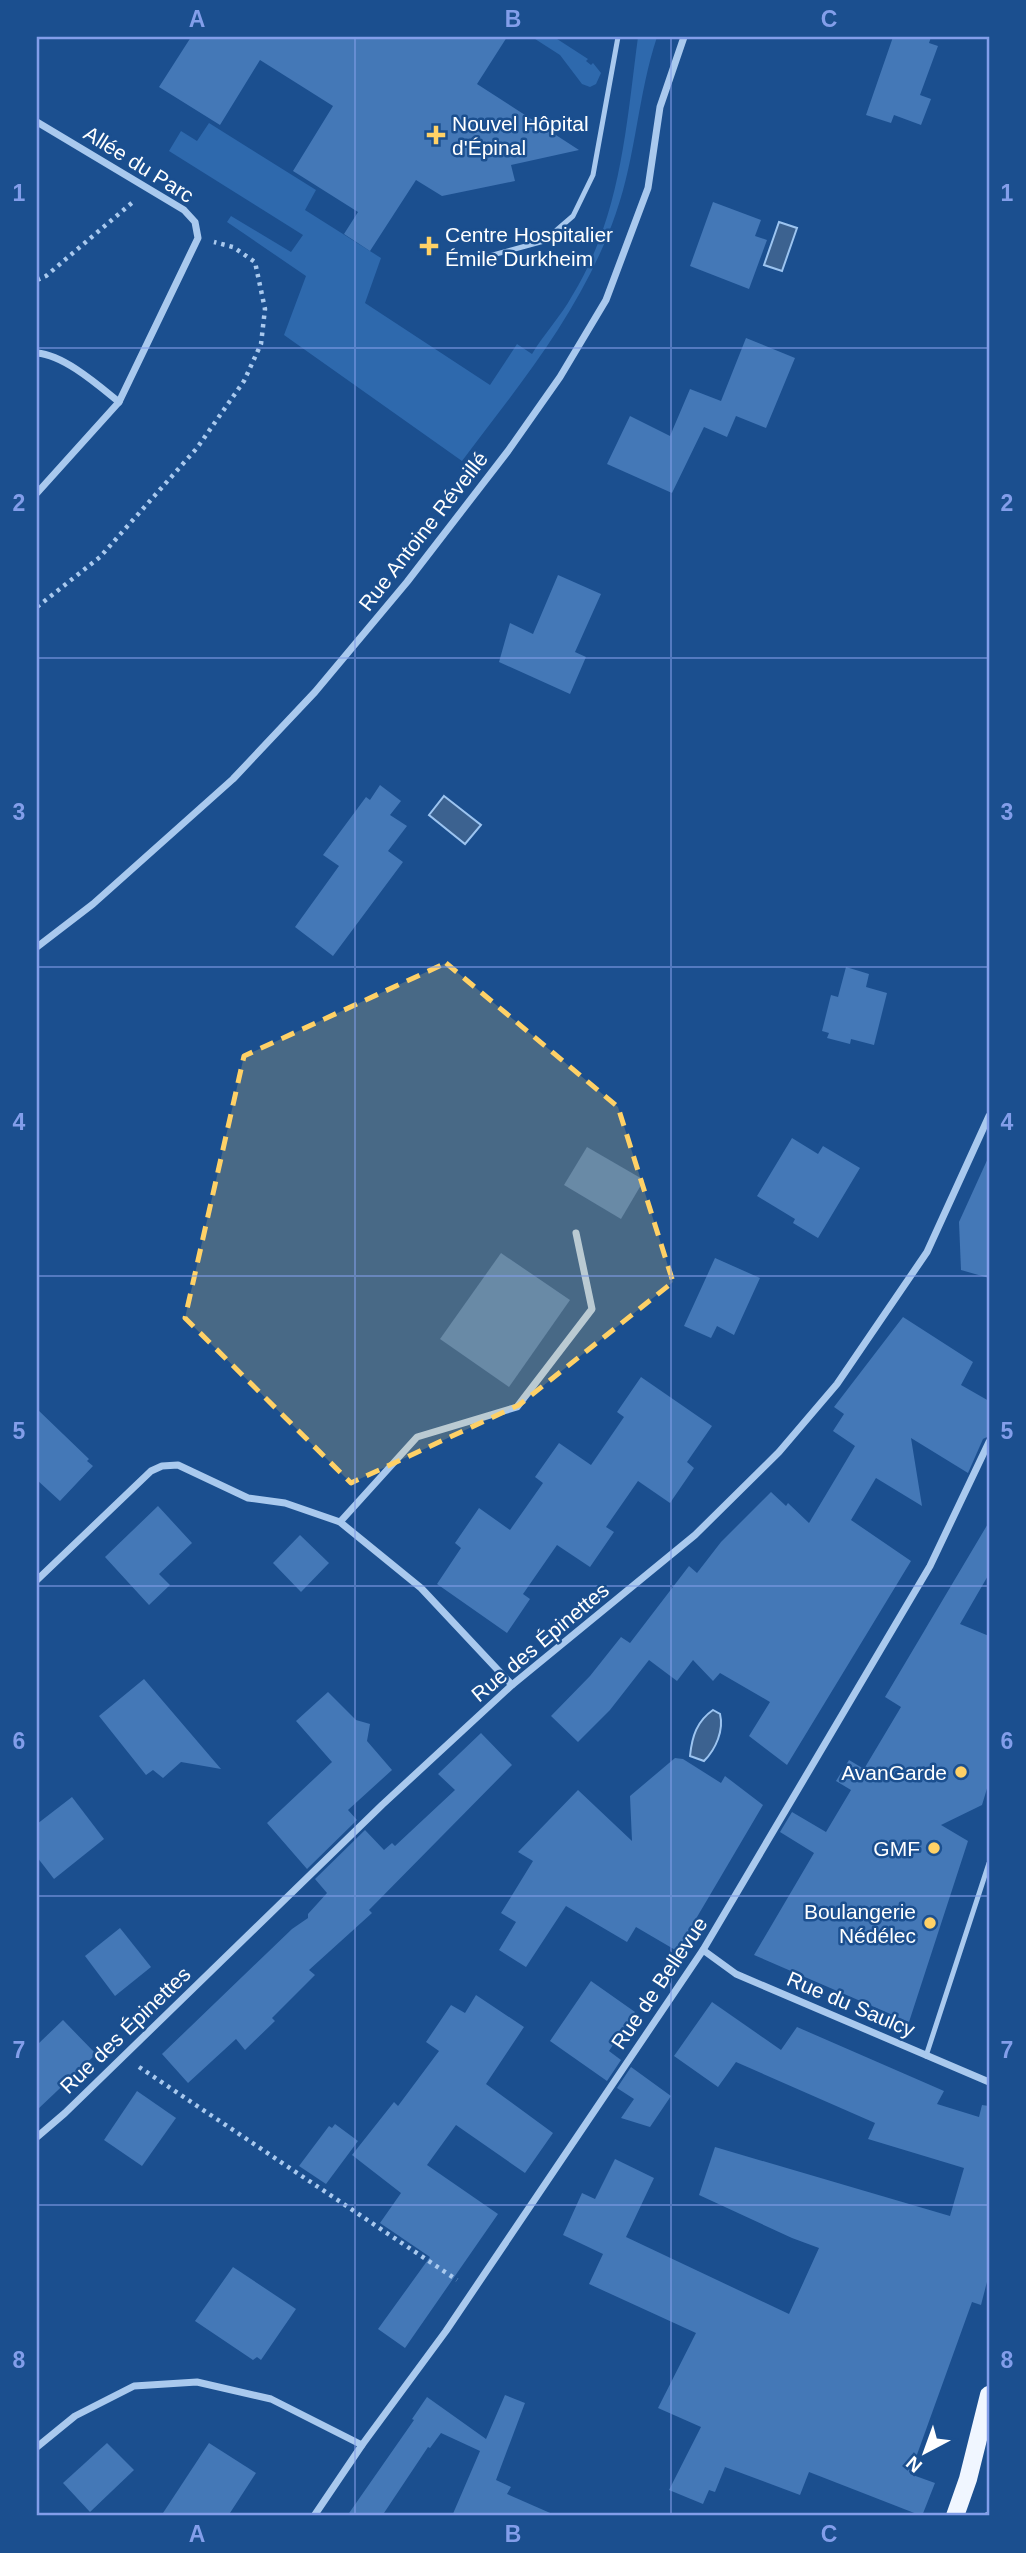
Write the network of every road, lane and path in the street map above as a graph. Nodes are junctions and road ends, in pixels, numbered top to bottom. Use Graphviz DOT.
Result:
graph roads {
  1 [pos="618,37"];
  2 [pos="684,37"];
  3 [pos="37,122"];
  4 [pos="145,187"];
  5 [pos="198,239"];
  6 [pos="456,265"];
  7 [pos="37,280"];
  8 [pos="37,354"];
  9 [pos="119,402"];
  10 [pos="37,493"];
  11 [pos="37,607"];
  12 [pos="37,947"];
  13 [pos="989,1116"];
  14 [pos="576,1233"];
  15 [pos="989,1443"];
  16 [pos="340,1522"];
  17 [pos="37,1580"];
  18 [pos="512,1685"];
  19 [pos="989,1863"];
  20 [pos="702,1950"];
  21 [pos="124,2056"];
  22 [pos="926,2056"];
  23 [pos="989,2082"];
  24 [pos="37,2137"];
  25 [pos="474,2291"];
  26 [pos="989,2395"];
  27 [pos="362,2445"];
  28 [pos="37,2447"];
  29 [pos="989,2508"];
  30 [pos="314,2516"];
  31 [pos="955,2516"];
  32 [pos="987,2516"];
  1 -- 6 [label="lane"];
  2 -- 12 [label="street, Rue Antoine Réveillé"];
  3 -- 4 [label="street, Allée du Parc"];
  4 -- 5 [label="street, Allée du Parc"];
  4 -- 7 [label="path"];
  5 -- 9 [label="street"];
  5 -- 11 [label="path"];
  8 -- 9 [label="street"];
  9 -- 10 [label="street"];
  13 -- 18 [label="street, Rue des Épinettes"];
  14 -- 16 [label="street"];
  15 -- 20 [label="street, Rue de Bellevue"];
  16 -- 17 [label="street"];
  16 -- 18 [label="street"];
  18 -- 21 [label="street, Rue des Épinettes"];
  19 -- 22 [label="lane"];
  20 -- 22 [label="street, Rue du Saulcy"];
  20 -- 25 [label="street, Rue de Bellevue"];
  21 -- 24 [label="street, Rue des Épinettes"];
  21 -- 25 [label="path"];
  22 -- 23 [label="street, Rue du Saulcy"];
  25 -- 27 [label="street, Rue de Bellevue"];
  26 -- 31 [label="main road"];
  27 -- 28 [label="street"];
  27 -- 30 [label="street, Rue de Bellevue"];
  29 -- 32 [label="path"];
}
